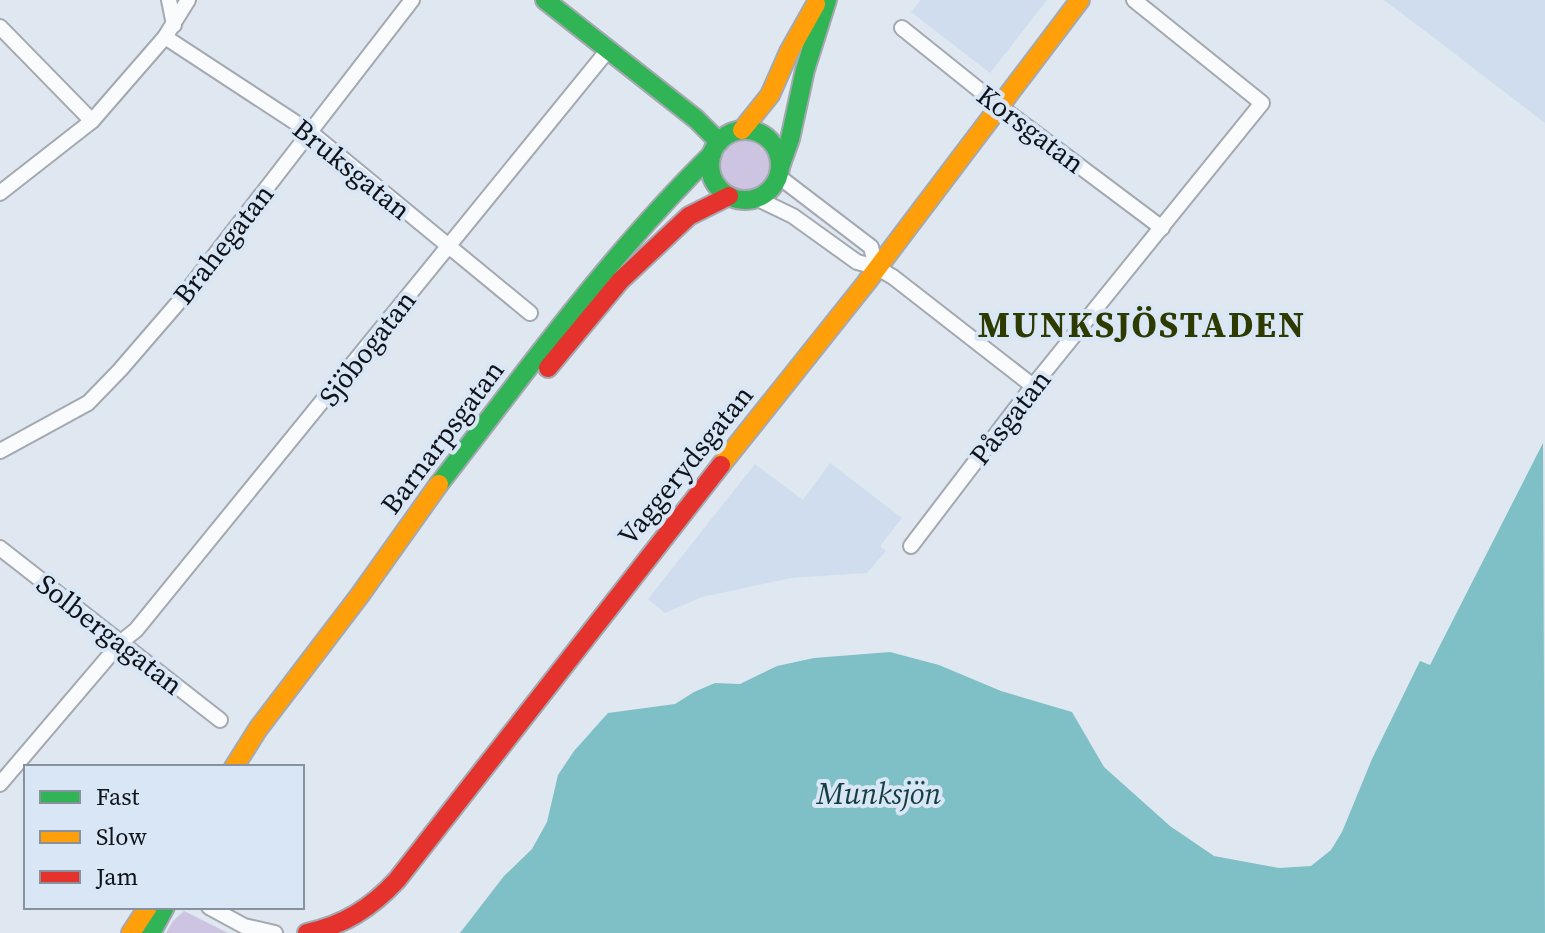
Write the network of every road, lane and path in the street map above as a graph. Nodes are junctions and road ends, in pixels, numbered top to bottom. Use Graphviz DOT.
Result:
graph roads {
  1 [pos="169,0"];
  2 [pos="188,0"];
  3 [pos="412,0"];
  4 [pos="545,0"];
  5 [pos="818,0"];
  6 [pos="827,0"];
  7 [pos="1080,0"];
  8 [pos="1134,0"];
  9 [pos="0,27"];
  10 [pos="902,28"];
  11 [pos="169,31"];
  12 [pos="608,50"];
  13 [pos="998,105"];
  14 [pos="92,121"];
  15 [pos="742,130"];
  16 [pos="310,132"];
  17 [pos="715,148"];
  18 [pos="779,172"];
  19 [pos="0,193"];
  20 [pos="729,196"];
  21 [pos="756,198"];
  22 [pos="1162,228"];
  23 [pos="447,246"];
  24 [pos="876,267"];
  25 [pos="530,313"];
  26 [pos="1033,386"];
  27 [pos="0,451"];
  28 [pos="911,546"];
  29 [pos="0,548"];
  30 [pos="121,642"];
  31 [pos="220,720"];
  32 [pos="235,765"];
  33 [pos="247,765"];
  34 [pos="0,784"];
  35 [pos="147,909"];
  36 [pos="164,909"];
  37 [pos="213,909"];
  38 [pos="131,933"];
  39 [pos="151,933"];
  40 [pos="275,933"];
  41 [pos="307,933"];
  1 -- 11 [label="street"];
  2 -- 11 [label="street"];
  3 -- 16 [label="street, Brahegatan"];
  4 -- 12 [label="main road"];
  5 -- 15 [label="main road"];
  6 -- 18 [label="main road"];
  7 -- 13 [label="main road, Vaggerydsgatan"];
  8 -- 22 [label="street, Påsgatan"];
  9 -- 14 [label="street"];
  10 -- 13 [label="street, Korsgatan"];
  11 -- 14 [label="street"];
  11 -- 16 [label="street, Bruksgatan"];
  12 -- 17 [label="main road"];
  12 -- 23 [label="street, Sjöbogatan"];
  13 -- 22 [label="street, Korsgatan"];
  13 -- 24 [label="main road, Vaggerydsgatan"];
  14 -- 19 [label="street"];
  15 -- 17 [label="main road"];
  15 -- 18 [label="main road"];
  16 -- 23 [label="street, Bruksgatan"];
  16 -- 27 [label="street, Brahegatan"];
  17 -- 20 [label="main road"];
  17 -- 32 [label="main road, Barnarpsgatan"];
  18 -- 21 [label="main road"];
  18 -- 24 [label="street"];
  20 -- 21 [label="main road"];
  20 -- 33 [label="main road, Barnarpsgatan"];
  21 -- 24 [label="street"];
  22 -- 26 [label="street, Påsgatan"];
  23 -- 25 [label="street, Bruksgatan"];
  23 -- 30 [label="street, Sjöbogatan"];
  24 -- 26 [label="street"];
  24 -- 41 [label="main road, Vaggerydsgatan"];
  26 -- 28 [label="street, Påsgatan"];
  29 -- 30 [label="street, Solbergagatan"];
  30 -- 31 [label="street, Solbergagatan"];
  30 -- 34 [label="street, Sjöbogatan"];
  35 -- 38 [label="main road"];
  36 -- 39 [label="main road"];
  37 -- 40 [label="street"];
}
